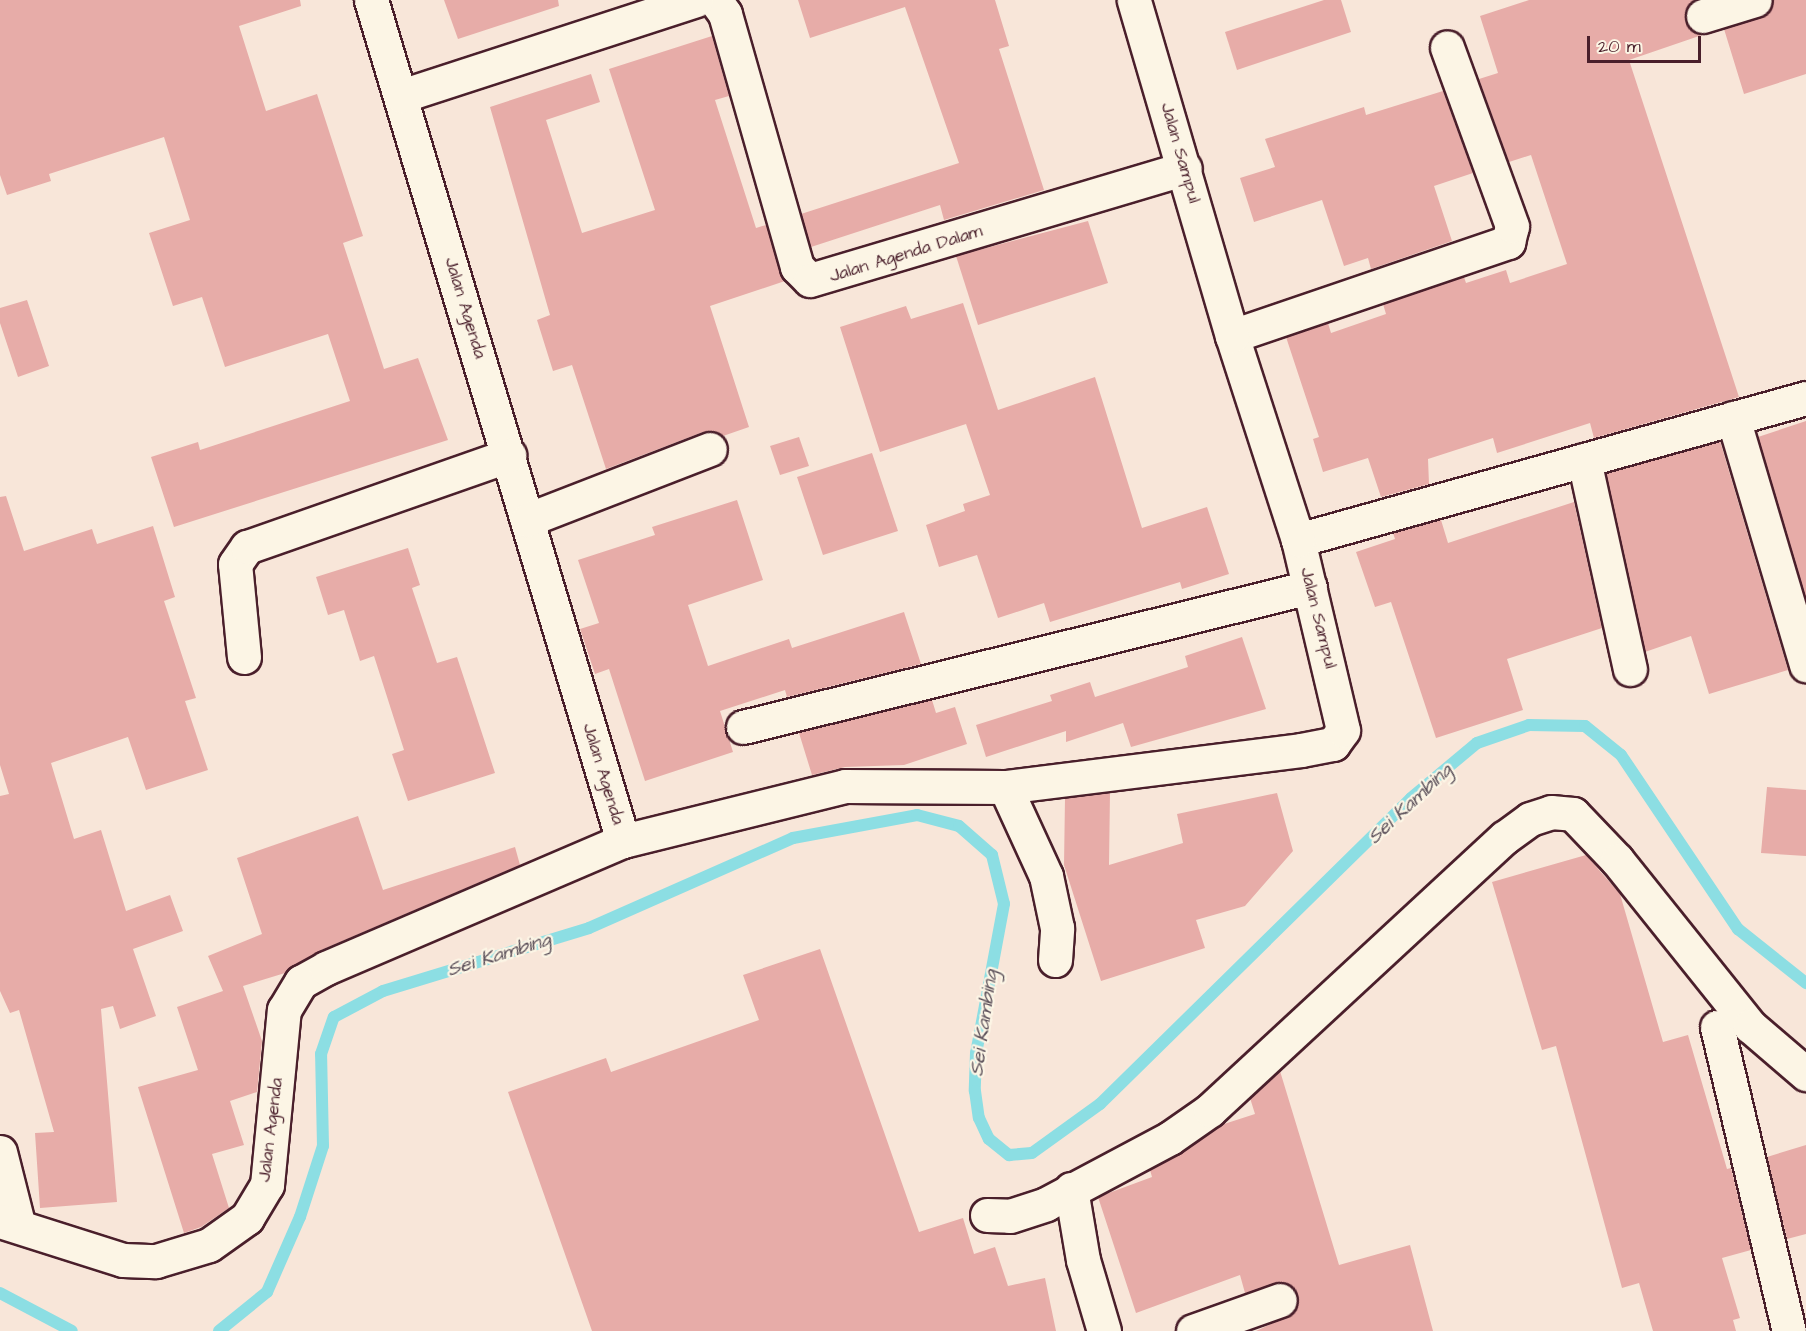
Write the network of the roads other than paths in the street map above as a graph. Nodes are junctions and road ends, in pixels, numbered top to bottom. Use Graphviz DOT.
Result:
graph roads {
  1 [pos="371,0"];
  2 [pos="696,0"];
  3 [pos="715,0"];
  4 [pos="1134,0"];
  5 [pos="1755,0"];
  6 [pos="1703,16"];
  7 [pos="1447,47"];
  8 [pos="400,96"];
  9 [pos="1185,168"];
  10 [pos="1232,336"];
  11 [pos="1806,398"];
  12 [pos="1733,418"];
  13 [pos="710,449"];
  14 [pos="509,455"];
  15 [pos="1584,460"];
  16 [pos="527,520"];
  17 [pos="1298,540"];
  18 [pos="1310,587"];
  19 [pos="244,657"];
  20 [pos="1806,665"];
  21 [pos="1630,669"];
  22 [pos="743,727"];
  23 [pos="1005,787"];
  24 [pos="623,841"];
  25 [pos="1055,960"];
  26 [pos="1717,1027"];
  27 [pos="1806,1074"];
  28 [pos="0,1152"];
  29 [pos="1071,1189"];
  30 [pos="987,1215"];
  31 [pos="9,1222"];
  32 [pos="1280,1300"];
  33 [pos="1104,1331"];
  34 [pos="1193,1331"];
  35 [pos="1789,1331"];
  1 -- 8 [label="street, Jalan Agenda"];
  2 -- 8 [label="street"];
  3 -- 9 [label="street, Jalan Agenda Dalam"];
  4 -- 9 [label="street, Jalan Sampul"];
  5 -- 6 [label="street"];
  7 -- 10 [label="street"];
  8 -- 14 [label="street, Jalan Agenda"];
  9 -- 10 [label="street, Jalan Sampul"];
  10 -- 17 [label="street, Jalan Sampul"];
  11 -- 12 [label="street"];
  12 -- 15 [label="street"];
  12 -- 20 [label="street"];
  13 -- 16 [label="street"];
  14 -- 16 [label="street, Jalan Agenda"];
  14 -- 19 [label="street"];
  15 -- 17 [label="street"];
  15 -- 21 [label="street"];
  16 -- 24 [label="street, Jalan Agenda"];
  17 -- 18 [label="street, Jalan Sampul"];
  18 -- 22 [label="street"];
  18 -- 23 [label="street, Jalan Sampul"];
  23 -- 24 [label="street, Jalan Sampul"];
  23 -- 25 [label="street"];
  24 -- 31 [label="street, Jalan Agenda"];
  26 -- 35 [label="street"];
  27 -- 29 [label="street"];
  28 -- 31 [label="street"];
  29 -- 30 [label="street"];
  29 -- 33 [label="street"];
  32 -- 34 [label="street"];
}
